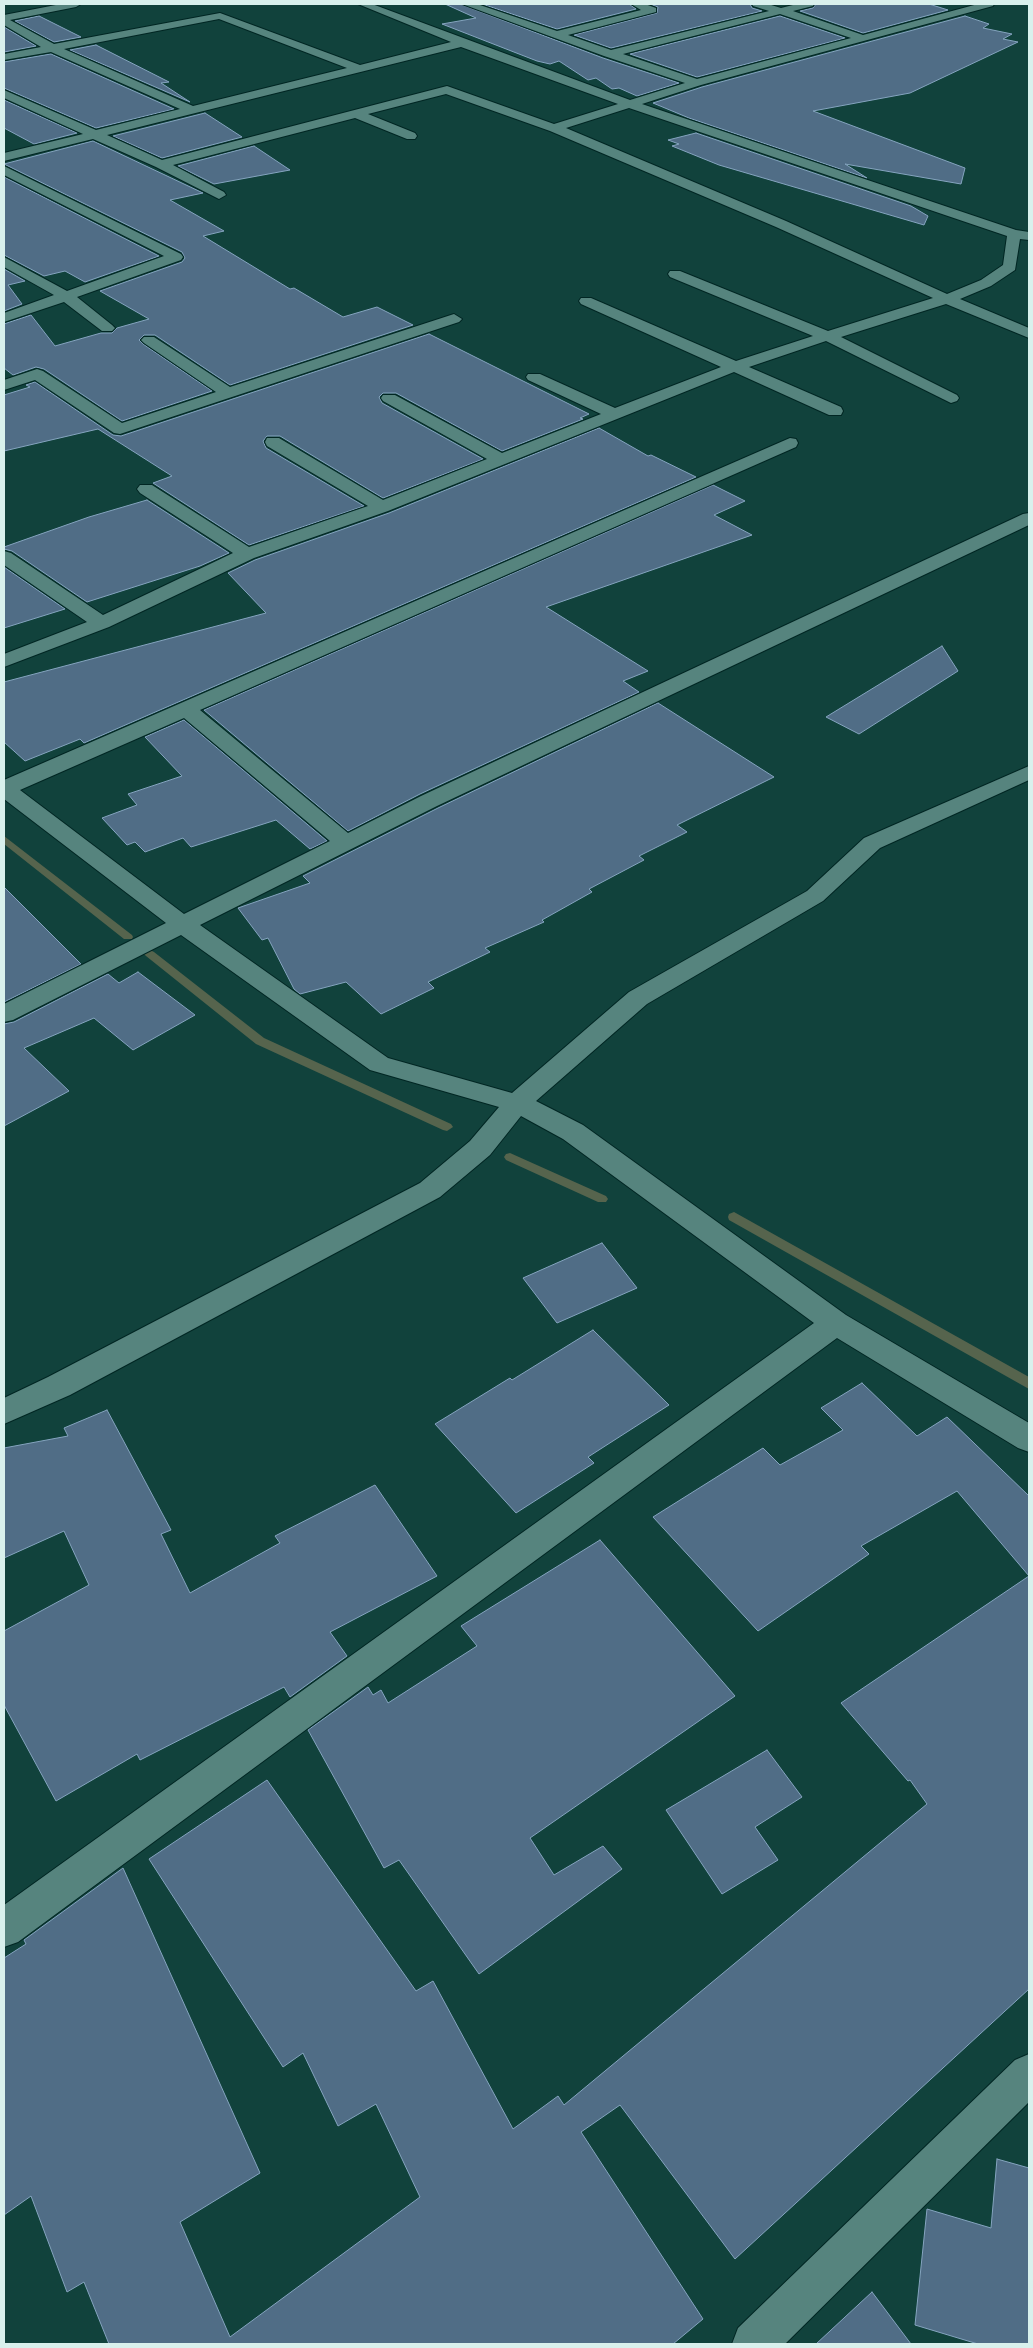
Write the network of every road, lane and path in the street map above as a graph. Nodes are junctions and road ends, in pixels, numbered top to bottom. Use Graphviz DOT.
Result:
graph roads {
  1 [pos="76,4"];
  2 [pos="363,4"];
  3 [pos="467,4"];
  4 [pos="636,4"];
  5 [pos="757,4"];
  6 [pos="809,4"];
  7 [pos="989,4"];
  8 [pos="781,11"];
  9 [pos="4,20"];
  10 [pos="554,35"];
  11 [pos="862,38"];
  12 [pos="462,43"];
  13 [pos="52,48"];
  14 [pos="608,54"];
  15 [pos="4,57"];
  16 [pos="360,69"];
  17 [pos="697,83"];
  18 [pos="4,94"];
  19 [pos="632,105"];
  20 [pos="194,111"];
  21 [pos="357,114"];
  22 [pos="554,128"];
  23 [pos="95,134"];
  24 [pos="411,136"];
  25 [pos="4,157"];
  26 [pos="161,164"];
  27 [pos="4,170"];
  28 [pos="220,195"];
  29 [pos="1014,234"];
  30 [pos="1029,236"];
  31 [pos="4,261"];
  32 [pos="675,274"];
  33 [pos="66,296"];
  34 [pos="947,299"];
  35 [pos="586,301"];
  36 [pos="4,318"];
  37 [pos="454,319"];
  38 [pos="108,328"];
  39 [pos="1029,333"];
  40 [pos="827,336"];
  41 [pos="149,340"];
  42 [pos="734,366"];
  43 [pos="534,377"];
  44 [pos="4,385"];
  45 [pos="228,394"];
  46 [pos="389,398"];
  47 [pos="951,398"];
  48 [pos="835,411"];
  49 [pos="614,414"];
  50 [pos="272,442"];
  51 [pos="790,443"];
  52 [pos="501,460"];
  53 [pos="146,489"];
  54 [pos="382,507"];
  55 [pos="1029,518"];
  56 [pos="247,554"];
  57 [pos="4,557"];
  58 [pos="102,622"];
  59 [pos="4,661"];
  60 [pos="186,709"];
  61 [pos="1029,772"];
  62 [pos="4,788"];
  63 [pos="347,844"];
  64 [pos="182,924"];
  65 [pos="4,1014"];
  66 [pos="517,1103"];
  67 [pos="836,1323"];
  68 [pos="4,1412"];
  69 [pos="1029,1439"];
  70 [pos="4,1928"];
  71 [pos="1029,2074"];
  72 [pos="754,2344"];
  1 -- 9 [label="street"];
  2 -- 12 [label="street"];
  3 -- 10 [label="street"];
  4 -- 10 [label="street"];
  5 -- 8 [label="street"];
  6 -- 8 [label="street"];
  7 -- 11 [label="street"];
  8 -- 11 [label="street"];
  8 -- 14 [label="street"];
  9 -- 13 [label="street"];
  10 -- 14 [label="street"];
  11 -- 17 [label="street"];
  12 -- 16 [label="street"];
  12 -- 19 [label="street"];
  13 -- 15 [label="street"];
  13 -- 16 [label="street"];
  13 -- 20 [label="street"];
  14 -- 17 [label="street"];
  16 -- 20 [label="street"];
  17 -- 19 [label="street"];
  18 -- 23 [label="street"];
  19 -- 22 [label="street"];
  19 -- 29 [label="street"];
  20 -- 23 [label="street"];
  21 -- 22 [label="street"];
  21 -- 24 [label="street"];
  21 -- 26 [label="street"];
  22 -- 34 [label="street"];
  23 -- 25 [label="street"];
  23 -- 26 [label="street"];
  26 -- 28 [label="street"];
  27 -- 33 [label="street"];
  29 -- 30 [label="street"];
  29 -- 34 [label="street"];
  31 -- 33 [label="street"];
  32 -- 40 [label="street"];
  33 -- 36 [label="street"];
  33 -- 38 [label="street"];
  34 -- 39 [label="street"];
  34 -- 40 [label="street"];
  35 -- 42 [label="street"];
  37 -- 45 [label="street"];
  40 -- 42 [label="street"];
  40 -- 47 [label="street"];
  41 -- 45 [label="street"];
  42 -- 48 [label="street"];
  42 -- 49 [label="street"];
  43 -- 49 [label="street"];
  44 -- 45 [label="street"];
  46 -- 52 [label="street"];
  49 -- 52 [label="street"];
  50 -- 54 [label="street"];
  51 -- 60 [label="street"];
  52 -- 54 [label="street"];
  53 -- 56 [label="street"];
  54 -- 56 [label="street"];
  55 -- 63 [label="street"];
  56 -- 58 [label="street"];
  57 -- 58 [label="street"];
  58 -- 59 [label="street"];
  60 -- 62 [label="street"];
  60 -- 63 [label="street"];
  61 -- 66 [label="street"];
  62 -- 64 [label="street"];
  63 -- 64 [label="street"];
  64 -- 65 [label="street"];
  64 -- 66 [label="street"];
  66 -- 67 [label="street"];
  66 -- 68 [label="street"];
  67 -- 69 [label="street"];
  67 -- 70 [label="street"];
  71 -- 72 [label="street"];
}
